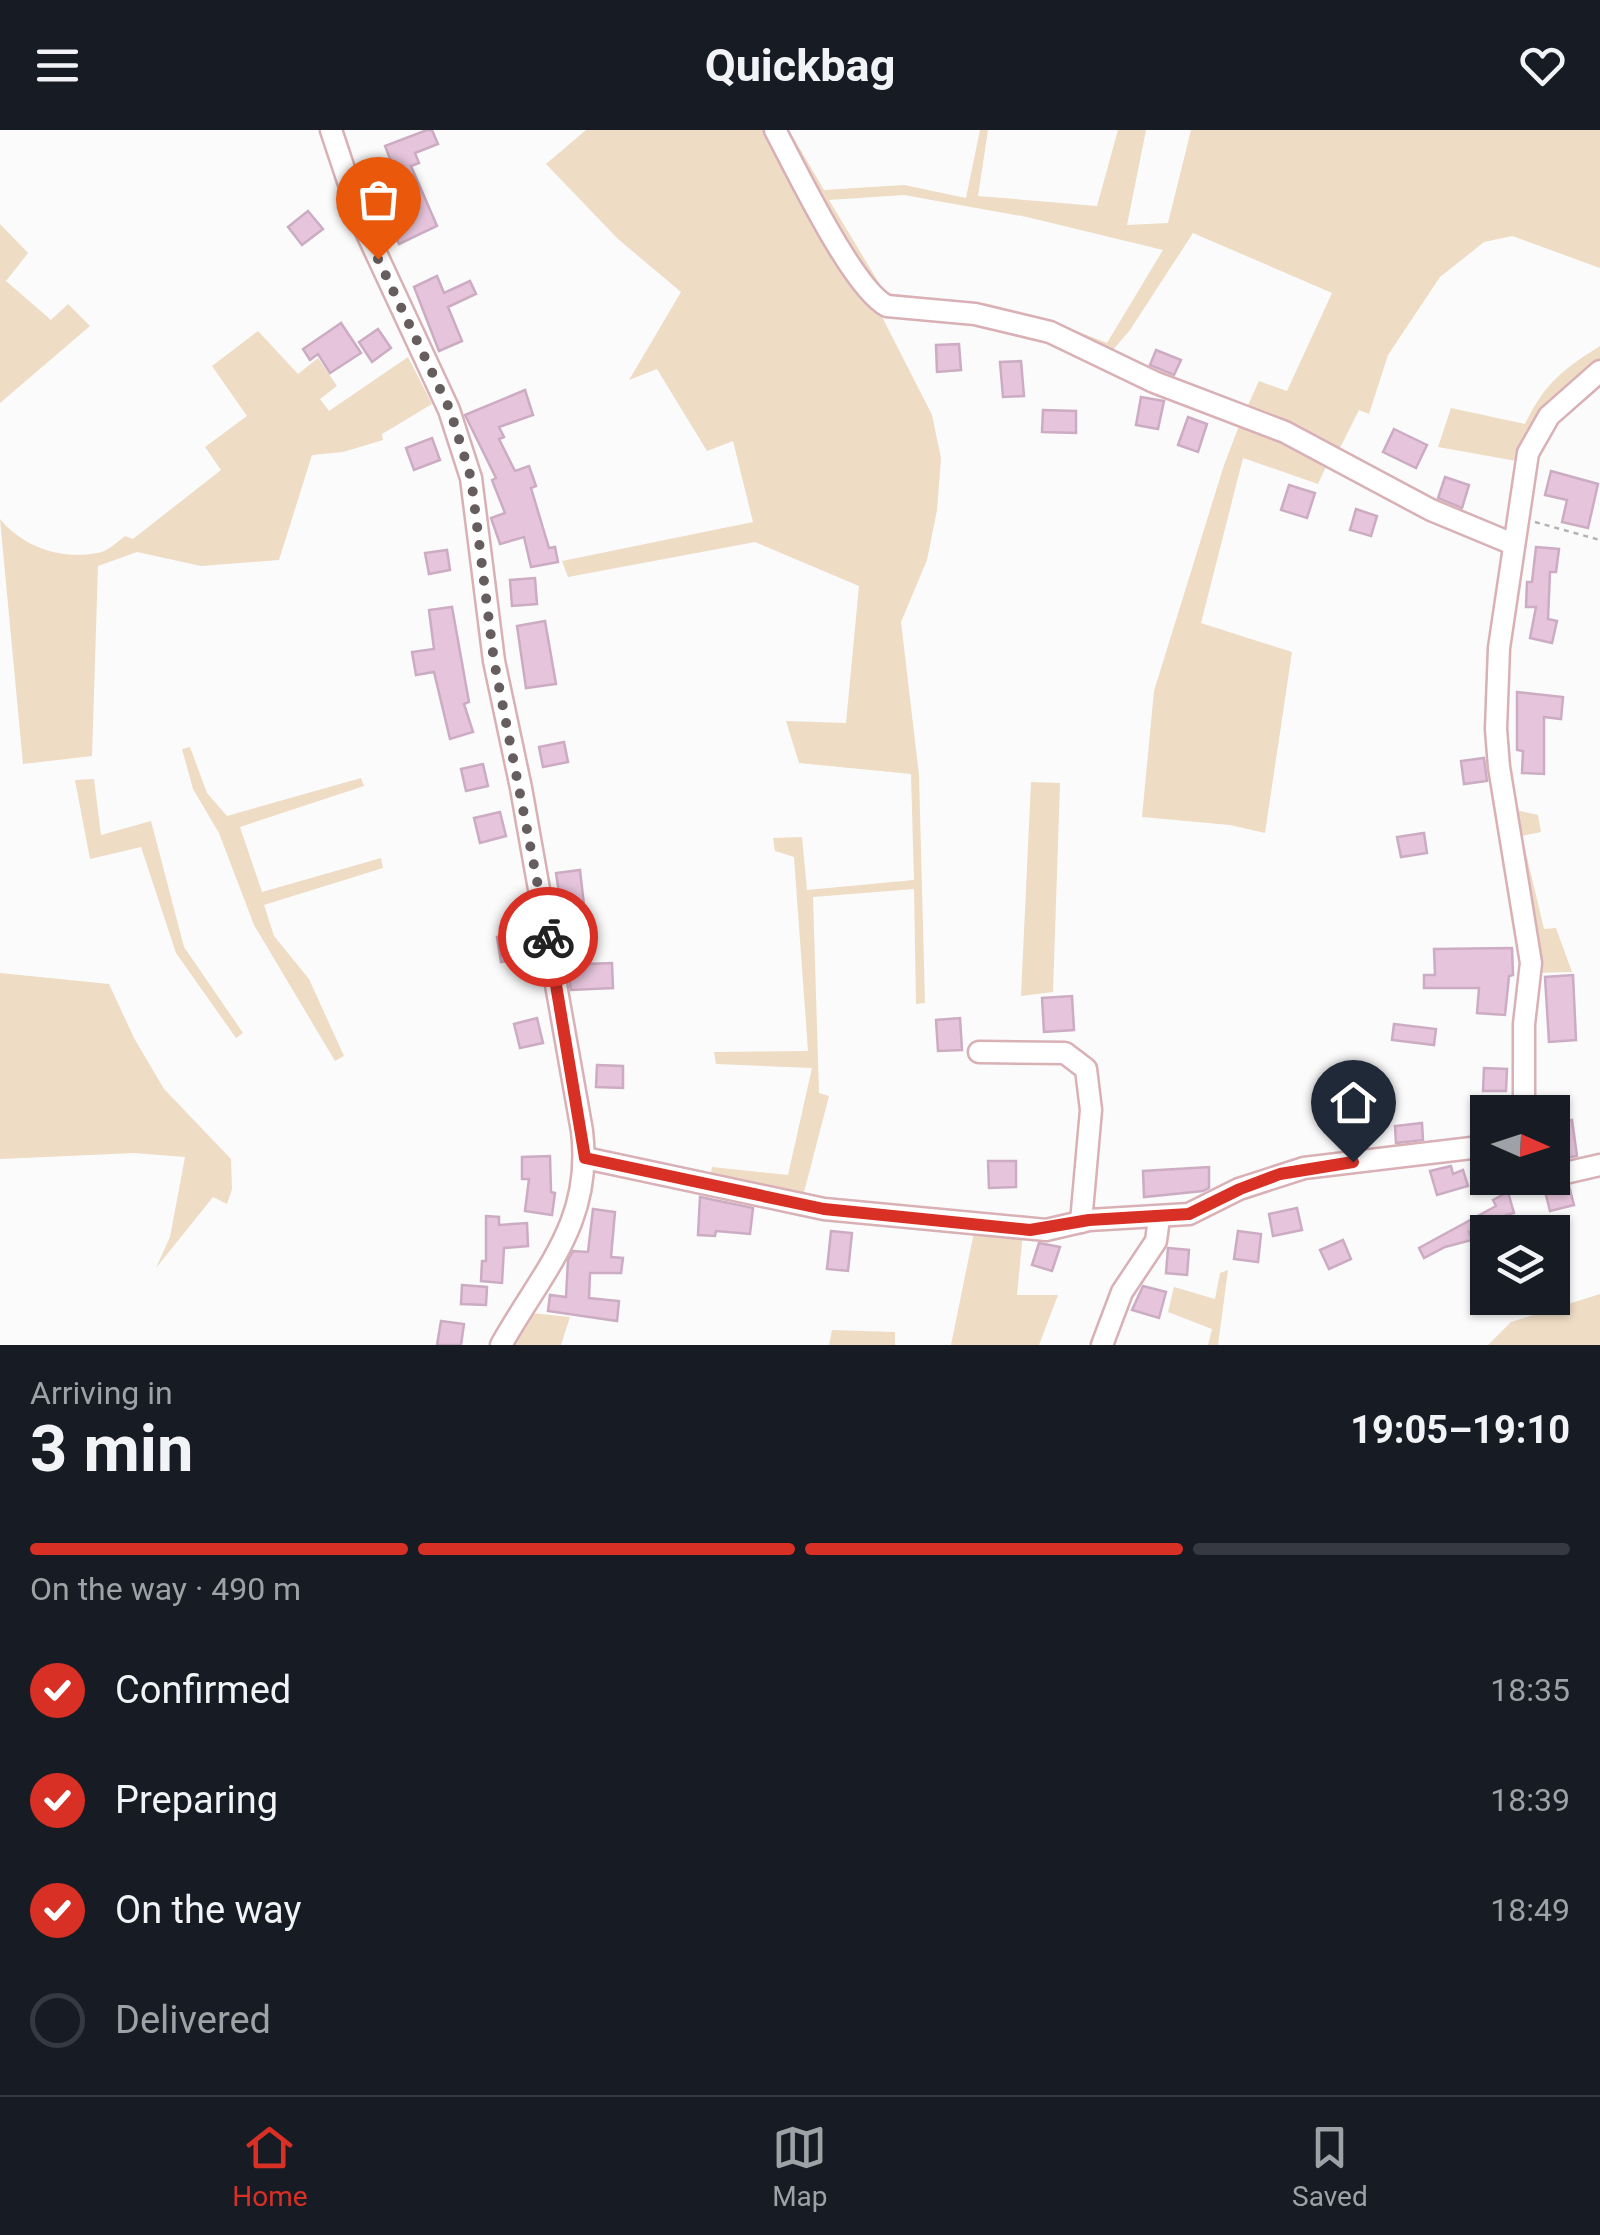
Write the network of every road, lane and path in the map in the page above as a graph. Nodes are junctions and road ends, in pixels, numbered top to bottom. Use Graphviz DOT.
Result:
graph roads {
  1 [pos="331,130"];
  2 [pos="775,130"];
  3 [pos="1600,371"];
  4 [pos="1518,518"];
  5 [pos="1600,540"];
  6 [pos="1513,544"];
  7 [pos="979,1052"];
  8 [pos="1524,1095"];
  9 [pos="1470,1148"];
  10 [pos="585,1158"];
  11 [pos="1600,1165"];
  12 [pos="1570,1172"];
  13 [pos="1158,1218"];
  14 [pos="1080,1222"];
  15 [pos="501,1345"];
  16 [pos="1102,1345"];
  1 -- 10 [label="street"];
  2 -- 6 [label="street"];
  3 -- 4 [label="street"];
  4 -- 5 [label="path"];
  4 -- 6 [label="street"];
  6 -- 8 [label="street"];
  7 -- 14 [label="street"];
  9 -- 13 [label="street"];
  10 -- 14 [label="street"];
  10 -- 15 [label="street"];
  11 -- 12 [label="street"];
  13 -- 14 [label="street"];
  13 -- 16 [label="street"];
}
